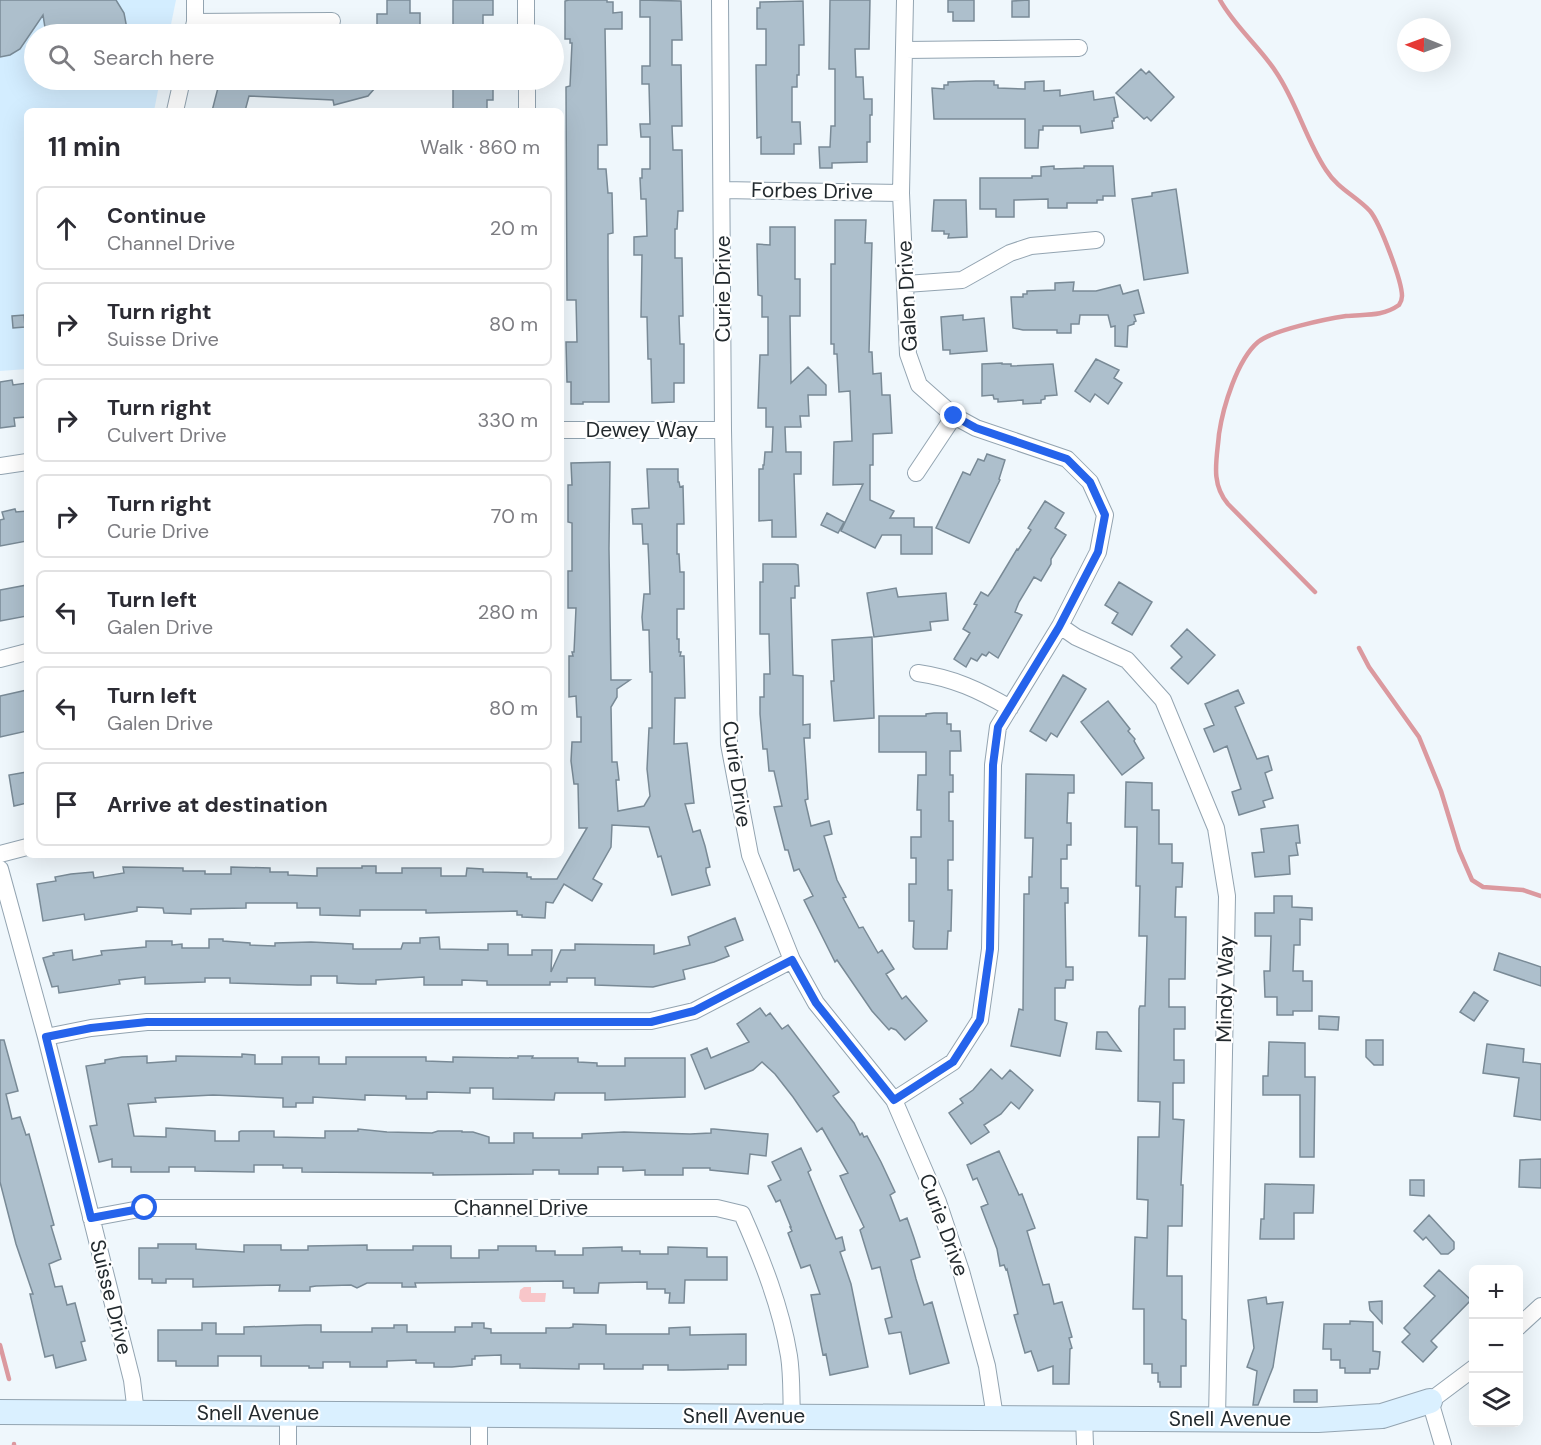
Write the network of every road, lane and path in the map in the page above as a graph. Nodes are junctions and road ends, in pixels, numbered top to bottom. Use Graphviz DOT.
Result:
graph roads {
  1 [pos="195,0"];
  2 [pos="526,0"];
  3 [pos="720,0"];
  4 [pos="904,0"];
  5 [pos="332,21"];
  6 [pos="194,24"];
  7 [pos="273,24"];
  8 [pos="526,24"];
  9 [pos="1080,48"];
  10 [pos="905,50"];
  11 [pos="180,90"];
  12 [pos="527,90"];
  13 [pos="176,108"];
  14 [pos="527,108"];
  15 [pos="723,190"];
  16 [pos="901,192"];
  17 [pos="1096,240"];
  18 [pos="906,284"];
  19 [pos="954,416"];
  20 [pos="564,430"];
  21 [pos="723,430"];
  22 [pos="24,462"];
  23 [pos="0,466"];
  24 [pos="916,473"];
  25 [pos="1059,627"];
  26 [pos="24,653"];
  27 [pos="0,659"];
  28 [pos="918,673"];
  29 [pos="1010,708"];
  30 [pos="24,848"];
  31 [pos="0,854"];
  32 [pos="0,869"];
  33 [pos="792,960"];
  34 [pos="46,1037"];
  35 [pos="894,1100"];
  36 [pos="91,1218"];
  37 [pos="1541,1306"];
  38 [pos="1523,1322"];
  39 [pos="1469,1371"];
  40 [pos="1430,1401"];
  41 [pos="0,1412"];
  42 [pos="136,1413"];
  43 [pos="288,1414"];
  44 [pos="479,1415"];
  45 [pos="792,1416"];
  46 [pos="995,1417"];
  47 [pos="1084,1418"];
  48 [pos="1217,1419"];
  49 [pos="288,1445"];
  50 [pos="479,1445"];
  51 [pos="1085,1445"];
  52 [pos="1443,1445"];
  1 -- 6 [label="street"];
  2 -- 8 [label="street"];
  3 -- 15 [label="street, Curie Drive"];
  4 -- 10 [label="street, Galen Drive"];
  5 -- 7 [label="street"];
  9 -- 10 [label="street"];
  10 -- 16 [label="street, Galen Drive"];
  11 -- 13 [label="street"];
  12 -- 14 [label="street"];
  15 -- 16 [label="street, Forbes Drive"];
  15 -- 21 [label="street, Curie Drive"];
  16 -- 18 [label="street, Galen Drive"];
  17 -- 18 [label="street"];
  18 -- 19 [label="street, Galen Drive"];
  19 -- 24 [label="street"];
  19 -- 25 [label="street, Galen Drive"];
  20 -- 21 [label="street, Dewey Way"];
  21 -- 33 [label="street, Curie Drive"];
  22 -- 23 [label="street"];
  25 -- 29 [label="street, Galen Drive"];
  25 -- 48 [label="street, Mindy Way"];
  26 -- 27 [label="street"];
  28 -- 29 [label="street"];
  29 -- 35 [label="street, Galen Drive"];
  30 -- 31 [label="street"];
  32 -- 34 [label="street, Suisse Drive"];
  33 -- 34 [label="street"];
  33 -- 35 [label="street, Curie Drive"];
  34 -- 36 [label="street, Suisse Drive"];
  35 -- 46 [label="street, Curie Drive"];
  36 -- 42 [label="street, Suisse Drive"];
  36 -- 45 [label="street, Channel Drive"];
  37 -- 38 [label="street"];
  39 -- 40 [label="street, Snell Avenue"];
  40 -- 48 [label="street, Snell Avenue"];
  40 -- 52 [label="street"];
  41 -- 42 [label="street, Snell Avenue"];
  42 -- 43 [label="street, Snell Avenue"];
  43 -- 44 [label="street, Snell Avenue"];
  43 -- 49 [label="street"];
  44 -- 45 [label="street, Snell Avenue"];
  44 -- 50 [label="street"];
  45 -- 46 [label="street, Snell Avenue"];
  46 -- 47 [label="street, Snell Avenue"];
  47 -- 48 [label="street, Snell Avenue"];
  47 -- 51 [label="street"];
}
